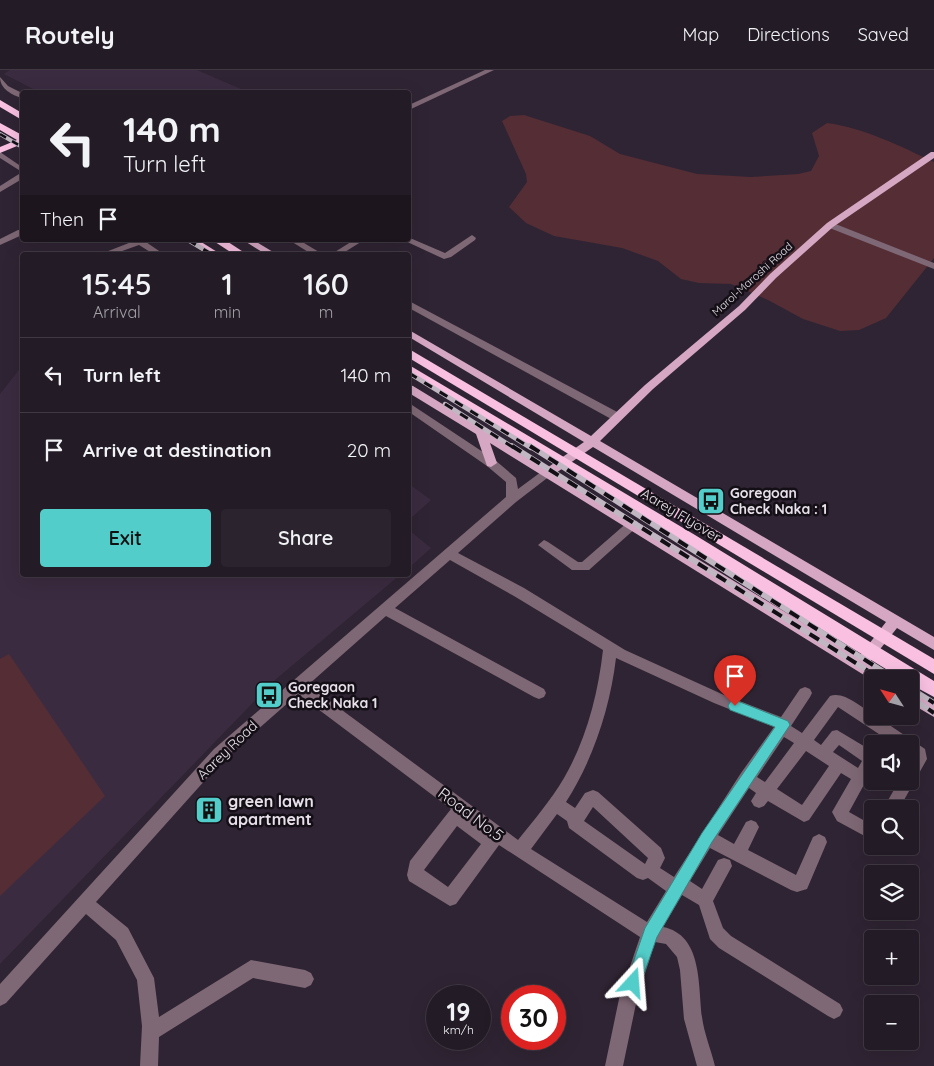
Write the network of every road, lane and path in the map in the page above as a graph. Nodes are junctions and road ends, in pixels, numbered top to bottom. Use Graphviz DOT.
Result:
graph roads {
  1 [pos="491,70"];
  2 [pos="0,79"];
  3 [pos="20,95"];
  4 [pos="0,103"];
  5 [pos="411,107"];
  6 [pos="0,114"];
  7 [pos="20,115"];
  8 [pos="0,126"];
  9 [pos="20,126"];
  10 [pos="0,133"];
  11 [pos="20,137"];
  12 [pos="20,138"];
  13 [pos="20,139"];
  14 [pos="0,150"];
  15 [pos="0,154"];
  16 [pos="934,154"];
  17 [pos="20,169"];
  18 [pos="20,177"];
  19 [pos="0,190"];
  20 [pos="830,225"];
  21 [pos="20,232"];
  22 [pos="472,238"];
  23 [pos="0,242"];
  24 [pos="135,242"];
  25 [pos="140,242"];
  26 [pos="194,242"];
  27 [pos="220,242"];
  28 [pos="251,242"];
  29 [pos="297,242"];
  30 [pos="357,242"];
  31 [pos="411,242"];
  32 [pos="110,252"];
  33 [pos="156,252"];
  34 [pos="212,252"];
  35 [pos="238,252"];
  36 [pos="269,252"];
  37 [pos="315,252"];
  38 [pos="339,252"];
  39 [pos="934,266"];
  40 [pos="411,305"];
  41 [pos="411,334"];
  42 [pos="411,354"];
  43 [pos="411,370"];
  44 [pos="411,389"];
  45 [pos="411,409"];
  46 [pos="617,417"];
  47 [pos="481,433"];
  48 [pos="593,441"];
  49 [pos="491,463"];
  50 [pos="549,472"];
  51 [pos="512,499"];
  52 [pos="633,524"];
  53 [pos="544,545"];
  54 [pos="450,554"];
  55 [pos="385,609"];
  56 [pos="895,621"];
  57 [pos="934,644"];
  58 [pos="610,648"];
  59 [pos="861,665"];
  60 [pos="934,667"];
  61 [pos="869,670"];
  62 [pos="298,686"];
  63 [pos="934,690"];
  64 [pos="539,693"];
  65 [pos="805,693"];
  66 [pos="919,702"];
  67 [pos="934,711"];
  68 [pos="783,726"];
  69 [pos="892,735"];
  70 [pos="804,742"];
  71 [pos="822,754"];
  72 [pos="838,764"];
  73 [pos="860,777"];
  74 [pos="746,778"];
  75 [pos="763,796"];
  76 [pos="555,804"];
  77 [pos="458,812"];
  78 [pos="575,818"];
  79 [pos="751,827"];
  80 [pos="864,828"];
  81 [pos="495,838"];
  82 [pos="707,838"];
  83 [pos="819,842"];
  84 [pos="520,851"];
  85 [pos="731,860"];
  86 [pos="650,870"];
  87 [pos="678,886"];
  88 [pos="705,900"];
  89 [pos="85,903"];
  90 [pos="650,933"];
  91 [pos="305,979"];
  92 [pos="0,997"];
  93 [pos="834,1010"];
  94 [pos="150,1033"];
  95 [pos="149,1066"];
  96 [pos="614,1066"];
  97 [pos="706,1066"];
  1 -- 5 [label="street"];
  2 -- 3 [label="street"];
  4 -- 7 [label="highway"];
  6 -- 9 [label="highway"];
  8 -- 11 [label="highway"];
  10 -- 12 [label="highway"];
  13 -- 14 [label="highway"];
  15 -- 17 [label="street"];
  16 -- 20 [label="main road, Marol-Maroshi Road"];
  18 -- 19 [label="street"];
  20 -- 39 [label="street"];
  20 -- 46 [label="main road, Marol-Maroshi Road"];
  21 -- 23 [label="street"];
  22 -- 31 [label="street"];
  24 -- 32 [label="street"];
  25 -- 33 [label="street"];
  26 -- 34 [label="highway"];
  27 -- 35 [label="highway"];
  28 -- 36 [label="main road"];
  29 -- 37 [label="street"];
  30 -- 38 [label="street"];
  40 -- 46 [label="street"];
  41 -- 48 [label="main road"];
  42 -- 60 [label="highway, Aarey Flyover"];
  43 -- 63 [label="highway, Aarey Flyover"];
  44 -- 47 [label="main road"];
  45 -- 49 [label="street"];
  46 -- 48 [label="main road, Marol-Maroshi Road"];
  47 -- 49 [label="main road"];
  47 -- 50 [label="main road"];
  48 -- 50 [label="main road, Marol-Maroshi Road"];
  48 -- 56 [label="main road"];
  49 -- 51 [label="street"];
  50 -- 51 [label="street, Aarey Road"];
  50 -- 52 [label="main road"];
  51 -- 54 [label="street, Aarey Road"];
  52 -- 53 [label="street"];
  52 -- 59 [label="main road"];
  54 -- 55 [label="street, Aarey Road"];
  54 -- 58 [label="street"];
  55 -- 62 [label="street, Aarey Road"];
  55 -- 64 [label="street"];
  56 -- 57 [label="main road"];
  56 -- 59 [label="main road"];
  58 -- 68 [label="street"];
  58 -- 76 [label="street"];
  59 -- 61 [label="main road"];
  62 -- 77 [label="street, Road No.5"];
  62 -- 89 [label="street, Aarey Road"];
  65 -- 68 [label="street"];
  66 -- 67 [label="main road"];
  68 -- 70 [label="street"];
  68 -- 74 [label="street"];
  69 -- 70 [label="street"];
  70 -- 71 [label="street"];
  70 -- 75 [label="street"];
  71 -- 72 [label="street"];
  71 -- 73 [label="street"];
  72 -- 73 [label="street"];
  72 -- 75 [label="street"];
  73 -- 80 [label="street"];
  74 -- 75 [label="street"];
  74 -- 82 [label="street"];
  76 -- 78 [label="street"];
  76 -- 84 [label="street"];
  77 -- 81 [label="street, Road No.5"];
  77 -- 81 [label="street"];
  78 -- 86 [label="street"];
  78 -- 86 [label="street"];
  79 -- 85 [label="street"];
  81 -- 84 [label="street, Road No.5"];
  82 -- 85 [label="street"];
  82 -- 87 [label="street"];
  83 -- 85 [label="street"];
  84 -- 90 [label="street, Road No.5"];
  85 -- 88 [label="street"];
  86 -- 87 [label="street"];
  87 -- 88 [label="street"];
  87 -- 90 [label="street"];
  88 -- 93 [label="street"];
  89 -- 92 [label="street, Aarey Road"];
  89 -- 94 [label="street"];
  90 -- 96 [label="street"];
  90 -- 97 [label="street, Road No.5"];
  91 -- 94 [label="street"];
  94 -- 95 [label="street"];
}
